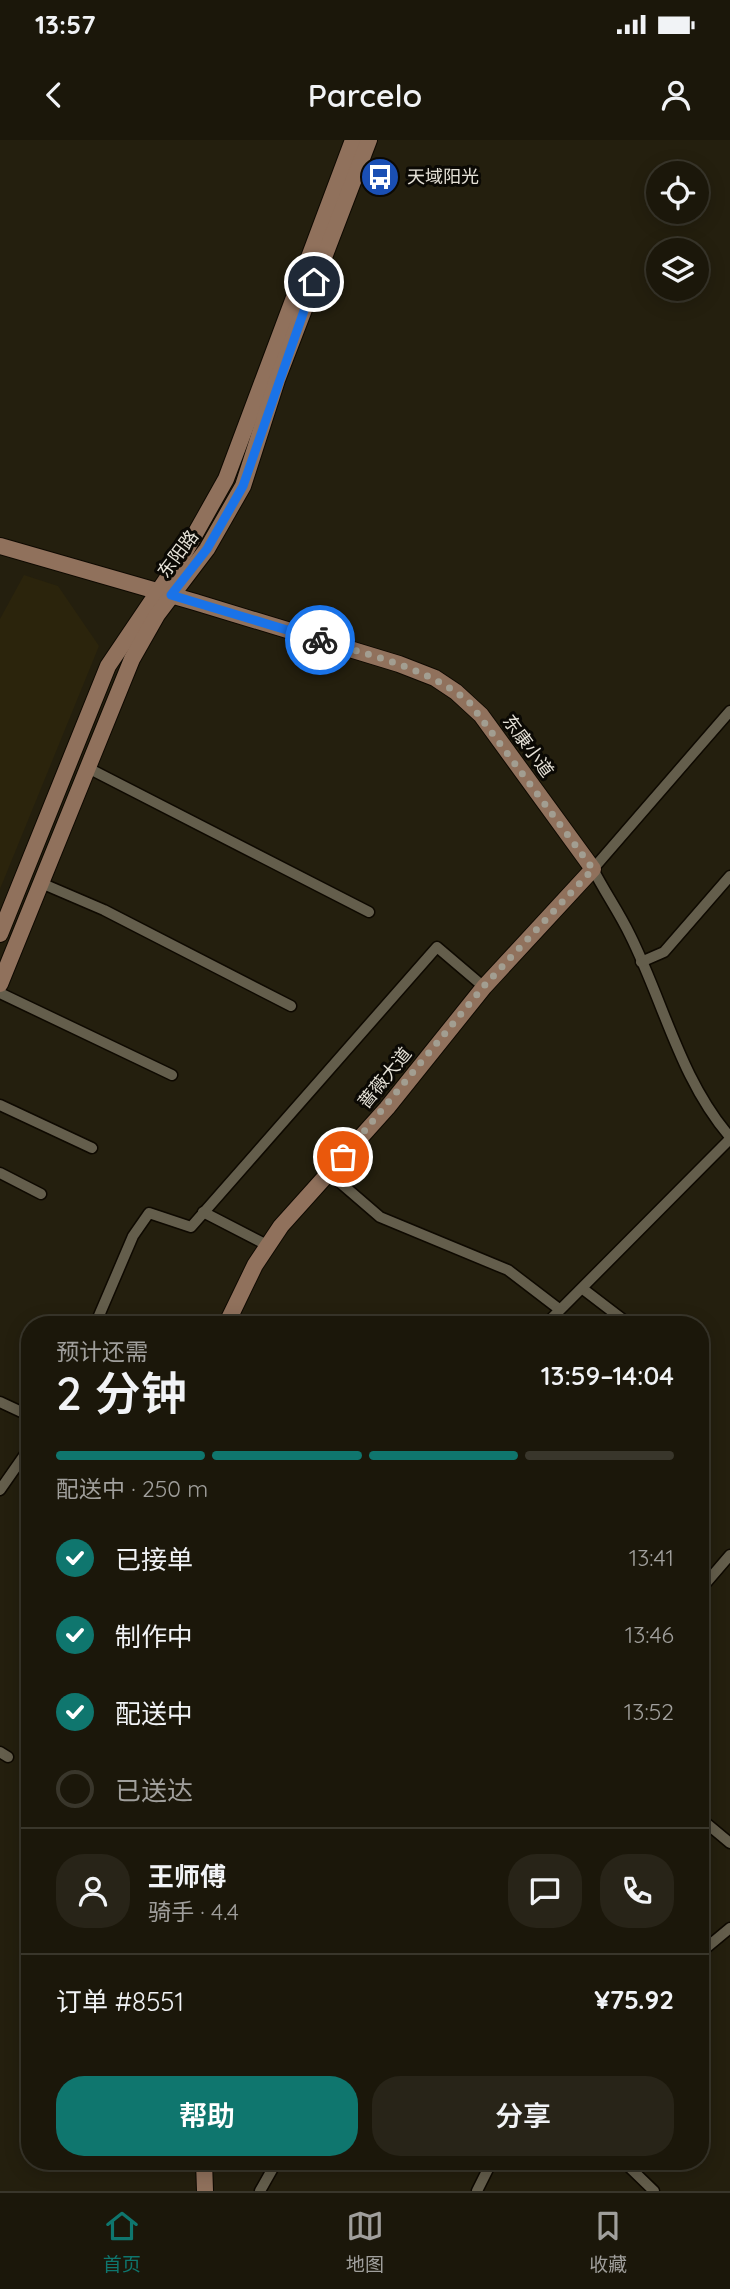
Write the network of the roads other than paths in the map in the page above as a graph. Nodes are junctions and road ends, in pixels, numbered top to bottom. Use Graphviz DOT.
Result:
graph roads {
  1 [pos="353,140"];
  2 [pos="369,140"];
  3 [pos="0,546"];
  4 [pos="164,593"];
  5 [pos="730,711"];
  6 [pos="89,768"];
  7 [pos="593,869"];
  8 [pos="730,876"];
  9 [pos="41,883"];
  10 [pos="369,912"];
  11 [pos="0,934"];
  12 [pos="641,962"];
  13 [pos="0,984"];
  14 [pos="484,986"];
  15 [pos="0,993"];
  16 [pos="291,1006"];
  17 [pos="172,1075"];
  18 [pos="0,1105"];
  19 [pos="730,1138"];
  20 [pos="92,1148"];
  21 [pos="0,1173"];
  22 [pos="329,1173"];
  23 [pos="41,1194"];
  24 [pos="203,1213"];
  25 [pos="267,1245"];
  26 [pos="583,1289"];
  27 [pos="559,1310"];
  28 [pos="99,1316"];
  29 [pos="230,1316"];
  30 [pos="553,1316"];
  31 [pos="618,1316"];
  32 [pos="0,1402"];
  33 [pos="21,1412"];
  34 [pos="21,1460"];
  35 [pos="0,1490"];
  36 [pos="730,1555"];
  37 [pos="709,1580"];
  38 [pos="709,1826"];
  39 [pos="730,1843"];
  40 [pos="730,1928"];
  41 [pos="709,1946"];
  42 [pos="204,2170"];
  43 [pos="272,2170"];
  44 [pos="488,2170"];
  45 [pos="632,2170"];
  46 [pos="205,2191"];
  47 [pos="260,2191"];
  48 [pos="477,2191"];
  49 [pos="654,2191"];
  1 -- 4 [label="main road, 东阳路"];
  2 -- 4 [label="main road, 东阳路"];
  3 -- 4 [label="main road, 东康小道"];
  4 -- 6 [label="main road, 东阳路"];
  4 -- 7 [label="main road, 东康小道"];
  4 -- 11 [label="main road, 东阳路"];
  5 -- 7 [label="street"];
  6 -- 9 [label="main road, 东阳路"];
  6 -- 10 [label="street"];
  7 -- 12 [label="street, 东康小道"];
  7 -- 14 [label="main road, 蔷薇大道"];
  8 -- 12 [label="street"];
  9 -- 13 [label="main road, 东阳路"];
  9 -- 16 [label="street"];
  12 -- 19 [label="street, 东康小道"];
  14 -- 22 [label="main road, 蔷薇大道"];
  14 -- 24 [label="street"];
  15 -- 17 [label="street"];
  18 -- 20 [label="street"];
  19 -- 26 [label="street"];
  21 -- 23 [label="street"];
  22 -- 25 [label="main road, 蔷薇大道"];
  22 -- 27 [label="street"];
  24 -- 25 [label="street"];
  24 -- 28 [label="street"];
  25 -- 29 [label="main road, 蔷薇大道"];
  26 -- 27 [label="street"];
  26 -- 31 [label="street"];
  27 -- 30 [label="street"];
  32 -- 33 [label="street"];
  34 -- 35 [label="street"];
  36 -- 37 [label="street"];
  38 -- 39 [label="street"];
  40 -- 41 [label="street"];
  42 -- 46 [label="main road"];
  43 -- 47 [label="street"];
  44 -- 48 [label="street"];
  45 -- 49 [label="street"];
}
